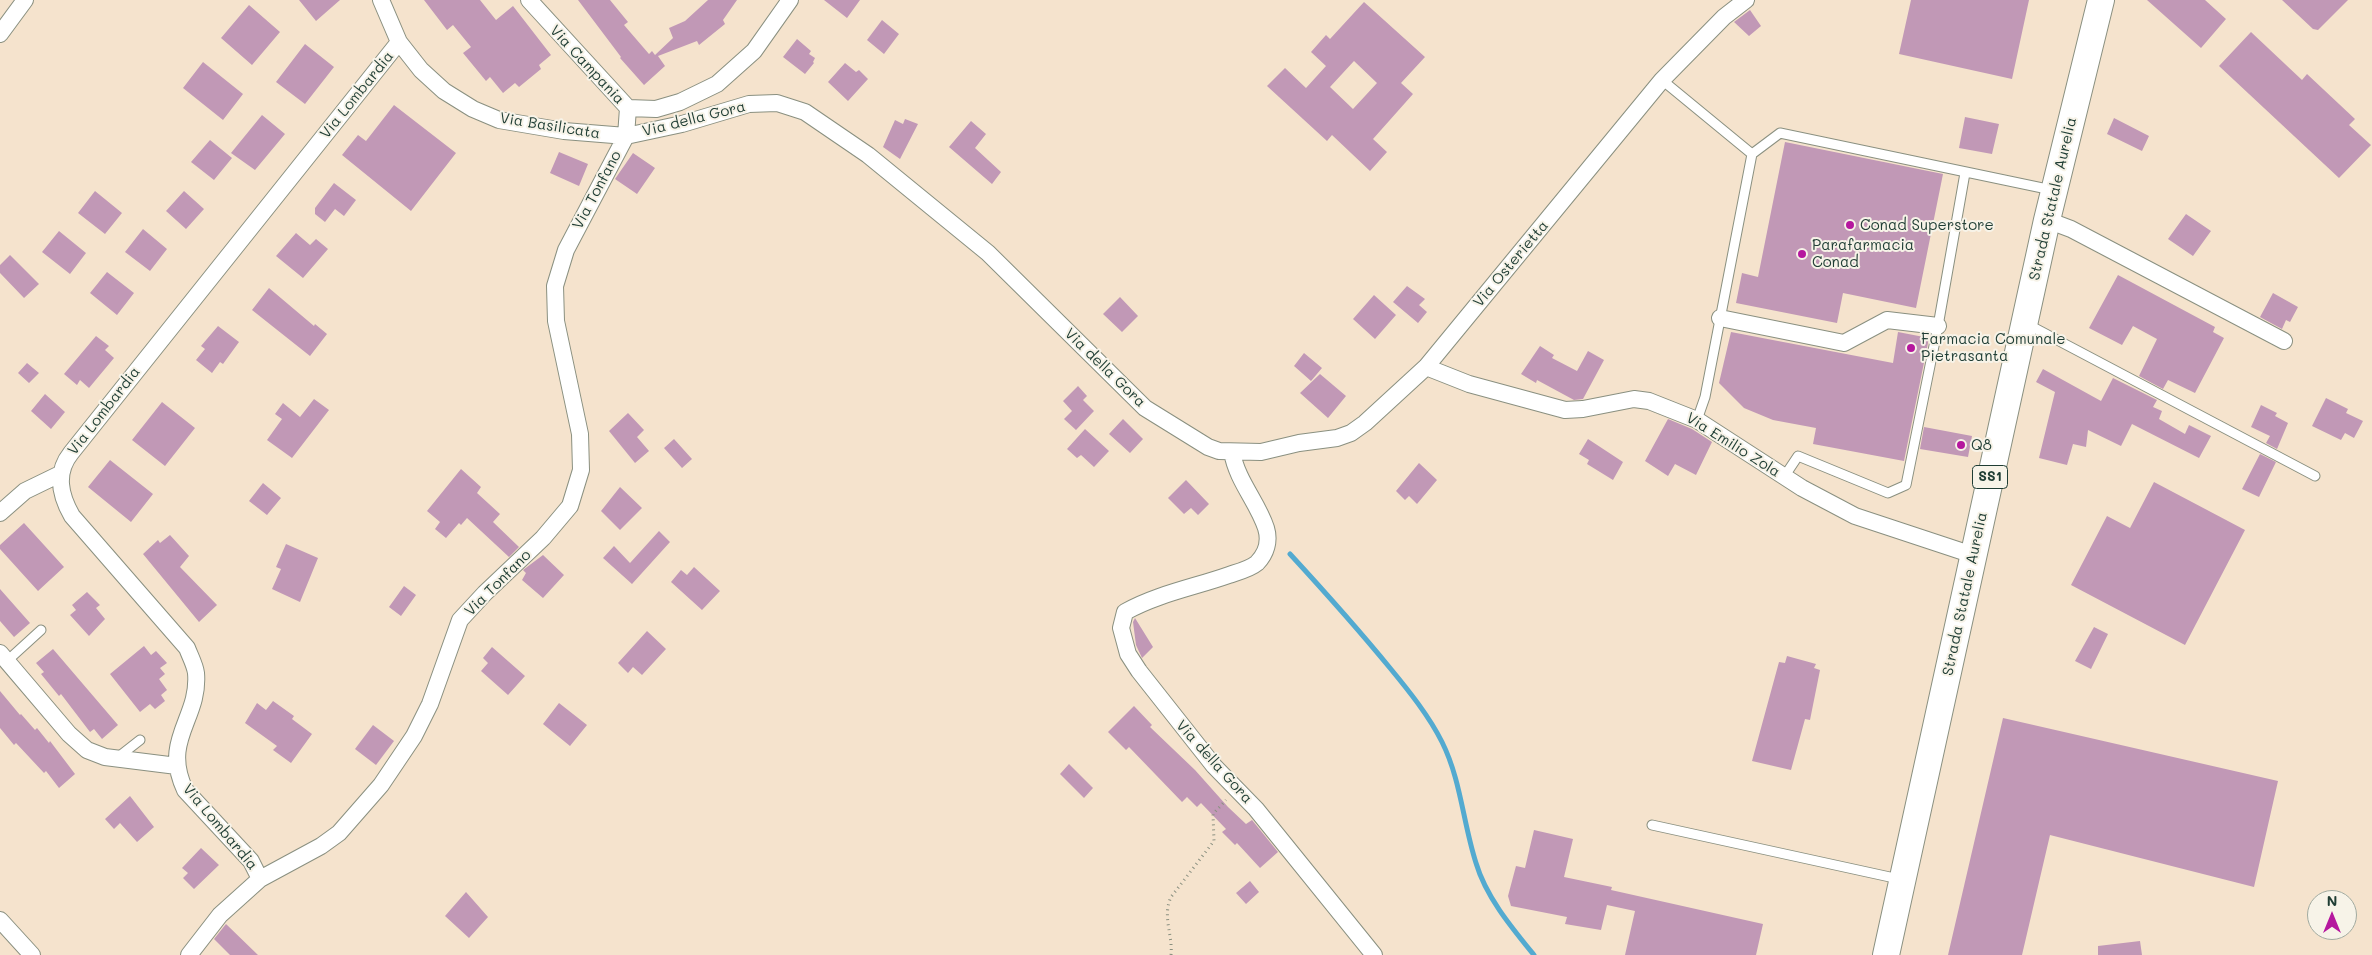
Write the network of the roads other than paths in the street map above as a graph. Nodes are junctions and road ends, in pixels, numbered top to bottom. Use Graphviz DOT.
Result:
graph roads {
  1 [pos="25,0"];
  2 [pos="381,0"];
  3 [pos="529,0"];
  4 [pos="790,0"];
  5 [pos="1746,0"];
  6 [pos="2101,0"];
  7 [pos="0,34"];
  8 [pos="399,42"];
  9 [pos="1662,80"];
  10 [pos="717,84"];
  11 [pos="628,108"];
  12 [pos="728,110"];
  13 [pos="626,136"];
  14 [pos="1752,154"];
  15 [pos="1965,173"];
  16 [pos="2055,190"];
  17 [pos="2047,220"];
  18 [pos="1720,318"];
  19 [pos="2025,323"];
  20 [pos="1938,326"];
  21 [pos="2284,341"];
  22 [pos="1426,367"];
  23 [pos="1697,420"];
  24 [pos="1232,452"];
  25 [pos="60,474"];
  26 [pos="2315,476"];
  27 [pos="1784,477"];
  28 [pos="0,513"];
  29 [pos="1973,555"];
  30 [pos="41,630"];
  31 [pos="3,657"];
  32 [pos="140,740"];
  33 [pos="117,758"];
  34 [pos="177,766"];
  35 [pos="1652,826"];
  36 [pos="260,879"];
  37 [pos="1902,880"];
  38 [pos="0,920"];
  39 [pos="32,955"];
  40 [pos="189,955"];
  41 [pos="1374,955"];
  42 [pos="1886,955"];
  1 -- 7 [label="street"];
  2 -- 8 [label="street, Via Basilicata"];
  3 -- 11 [label="street, Via Campania"];
  4 -- 10 [label="street"];
  5 -- 9 [label="street, Via Osterietta"];
  6 -- 16 [label="main road, Strada Statale Aurelia / SS1"];
  8 -- 13 [label="street, Via Basilicata"];
  8 -- 25 [label="street, Via Lombardia"];
  9 -- 14 [label="lane"];
  9 -- 22 [label="street, Via Osterietta"];
  10 -- 11 [label="street"];
  10 -- 12 [label="street"];
  11 -- 13 [label="street, Via Campania"];
  12 -- 13 [label="street, Via della Gora"];
  12 -- 24 [label="street, Via della Gora"];
  13 -- 36 [label="street, Via Tonfano"];
  14 -- 15 [label="lane"];
  14 -- 18 [label="lane"];
  15 -- 16 [label="lane"];
  15 -- 20 [label="lane"];
  16 -- 17 [label="main road, Strada Statale Aurelia / SS1"];
  17 -- 19 [label="main road, Strada Statale Aurelia / SS1"];
  17 -- 21 [label="street"];
  18 -- 20 [label="street"];
  18 -- 23 [label="lane"];
  19 -- 26 [label="lane"];
  19 -- 29 [label="main road, Strada Statale Aurelia / SS1"];
  20 -- 27 [label="lane"];
  22 -- 23 [label="street, Via Emilio Zola"];
  22 -- 24 [label="street, Via Osterietta"];
  23 -- 27 [label="street, Via Emilio Zola"];
  24 -- 41 [label="street, Via della Gora"];
  25 -- 28 [label="street"];
  25 -- 34 [label="street, Via Lombardia"];
  27 -- 29 [label="street, Via Emilio Zola"];
  29 -- 37 [label="main road, Strada Statale Aurelia / SS1"];
  30 -- 31 [label="lane"];
  31 -- 33 [label="street"];
  32 -- 33 [label="lane"];
  33 -- 34 [label="street"];
  34 -- 36 [label="street, Via Lombardia"];
  35 -- 37 [label="lane"];
  36 -- 40 [label="street, Via Tonfano"];
  37 -- 42 [label="main road, Strada Statale Aurelia / SS1"];
  38 -- 39 [label="street"];
}
